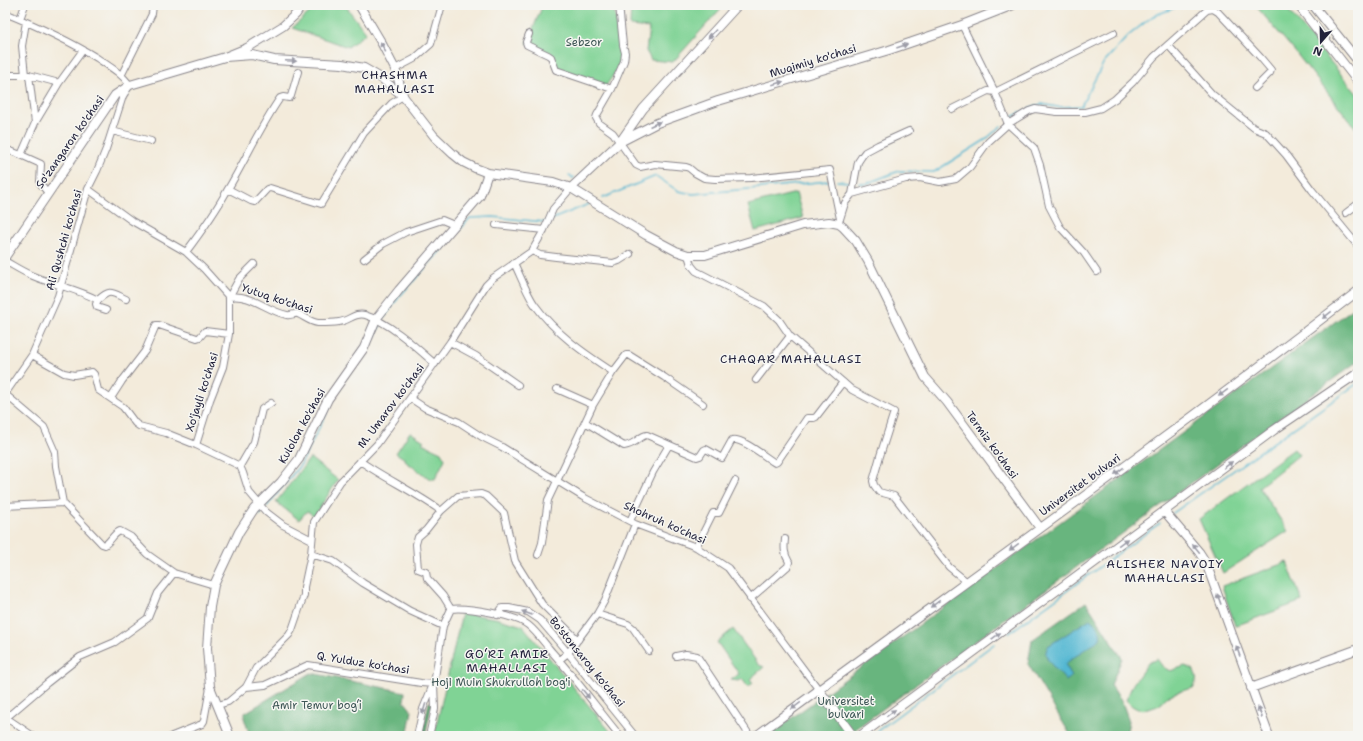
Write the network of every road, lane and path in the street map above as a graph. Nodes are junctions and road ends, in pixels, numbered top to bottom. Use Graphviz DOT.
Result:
graph roads {
  1 [pos="25,5"];
  2 [pos="302,5"];
  3 [pos="358,5"];
  4 [pos="442,5"];
  5 [pos="619,5"];
  6 [pos="738,5"];
  7 [pos="1013,5"];
  8 [pos="1298,5"];
  9 [pos="155,6"];
  10 [pos="1315,7"];
  11 [pos="5,13"];
  12 [pos="1307,17"];
  13 [pos="23,20"];
  14 [pos="962,25"];
  15 [pos="1114,33"];
  16 [pos="529,34"];
  17 [pos="265,36"];
  18 [pos="1168,45"];
  19 [pos="84,50"];
  20 [pos="225,57"];
  21 [pos="274,60"];
  22 [pos="1358,61"];
  23 [pos="394,69"];
  24 [pos="298,72"];
  25 [pos="122,74"];
  26 [pos="5,75"];
  27 [pos="27,75"];
  28 [pos="381,78"];
  29 [pos="1358,82"];
  30 [pos="59,83"];
  31 [pos="130,85"];
  32 [pos="612,88"];
  33 [pos="1255,88"];
  34 [pos="995,92"];
  35 [pos="403,96"];
  36 [pos="952,110"];
  37 [pos="35,123"];
  38 [pos="1008,124"];
  39 [pos="112,131"];
  40 [pos="909,131"];
  41 [pos="151,141"];
  42 [pos="620,142"];
  43 [pos="5,150"];
  44 [pos="21,155"];
  45 [pos="488,172"];
  46 [pos="571,188"];
  47 [pos="88,189"];
  48 [pos="228,189"];
  49 [pos="48,193"];
  50 [pos="852,194"];
  51 [pos="1358,204"];
  52 [pos="1346,213"];
  53 [pos="839,221"];
  54 [pos="454,225"];
  55 [pos="496,225"];
  56 [pos="544,230"];
  57 [pos="1358,246"];
  58 [pos="532,251"];
  59 [pos="186,252"];
  60 [pos="630,254"];
  61 [pos="688,256"];
  62 [pos="5,257"];
  63 [pos="364,258"];
  64 [pos="5,261"];
  65 [pos="514,263"];
  66 [pos="254,264"];
  67 [pos="1097,272"];
  68 [pos="61,286"];
  69 [pos="1358,292"];
  70 [pos="229,297"];
  71 [pos="126,299"];
  72 [pos="98,300"];
  73 [pos="106,310"];
  74 [pos="379,321"];
  75 [pos="229,334"];
  76 [pos="790,336"];
  77 [pos="450,342"];
  78 [pos="32,355"];
  79 [pos="435,364"];
  80 [pos="613,372"];
  81 [pos="1358,373"];
  82 [pos="756,380"];
  83 [pos="843,382"];
  84 [pos="518,385"];
  85 [pos="558,389"];
  86 [pos="5,394"];
  87 [pos="111,398"];
  88 [pos="410,398"];
  89 [pos="271,403"];
  90 [pos="703,404"];
  91 [pos="593,405"];
  92 [pos="585,422"];
  93 [pos="196,445"];
  94 [pos="669,445"];
  95 [pos="360,461"];
  96 [pos="240,466"];
  97 [pos="557,481"];
  98 [pos="735,481"];
  99 [pos="63,503"];
  100 [pos="259,504"];
  101 [pos="5,506"];
  102 [pos="440,511"];
  103 [pos="1165,512"];
  104 [pos="633,523"];
  105 [pos="1040,528"];
  106 [pos="785,539"];
  107 [pos="312,540"];
  108 [pos="696,547"];
  109 [pos="311,554"];
  110 [pos="538,555"];
  111 [pos="174,573"];
  112 [pos="966,581"];
  113 [pos="214,585"];
  114 [pos="750,599"];
  115 [pos="450,609"];
  116 [pos="597,614"];
  117 [pos="497,615"];
  118 [pos="443,626"];
  119 [pos="578,640"];
  120 [pos="1358,649"];
  121 [pos="649,651"];
  122 [pos="568,653"];
  123 [pos="676,656"];
  124 [pos="559,660"];
  125 [pos="434,684"];
  126 [pos="246,686"];
  127 [pos="210,687"];
  128 [pos="1251,688"];
  129 [pos="819,690"];
  130 [pos="218,705"];
  131 [pos="6,718"];
  132 [pos="33,736"];
  133 [pos="172,736"];
  134 [pos="230,736"];
  135 [pos="417,736"];
  136 [pos="429,736"];
  137 [pos="620,736"];
  138 [pos="635,736"];
  139 [pos="750,736"];
  140 [pos="756,736"];
  141 [pos="853,736"];
  142 [pos="860,736"];
  143 [pos="1270,736"];
  1 -- 13 [label="street"];
  2 -- 17 [label="main road, So'zangaron ko'chasi"];
  23 -- 3 [label="main road, one-way"];
  4 -- 23 [label="street"];
  5 -- 32 [label="street"];
  6 -- 42 [label="main road, one-way"];
  7 -- 14 [label="main road, Muqimiy ko'chasi"];
  8 -- 12 [label="main road"];
  9 -- 25 [label="street"];
  10 -- 12 [label="main road"];
  10 -- 22 [label="main road"];
  11 -- 13 [label="street"];
  12 -- 29 [label="main road"];
  13 -- 19 [label="street"];
  13 -- 27 [label="street"];
  14 -- 34 [label="street"];
  42 -- 14 [label="main road, Muqimiy ko'chasi, one-way"];
  15 -- 34 [label="street"];
  16 -- 32 [label="street"];
  17 -- 20 [label="main road, So'zangaron ko'chasi"];
  17 -- 21 [label="main road"];
  18 -- 33 [label="street"];
  18 -- 38 [label="street"];
  18 -- 57 [label="street"];
  19 -- 25 [label="street"];
  19 -- 30 [label="street"];
  20 -- 21 [label="main road"];
  20 -- 31 [label="main road, So'zangaron ko'chasi"];
  21 -- 28 [label="main road, one-way"];
  23 -- 28 [label="main road"];
  23 -- 35 [label="main road"];
  24 -- 48 [label="street"];
  25 -- 31 [label="street"];
  26 -- 27 [label="street"];
  27 -- 30 [label="street"];
  27 -- 37 [label="street"];
  28 -- 35 [label="main road"];
  30 -- 37 [label="street"];
  31 -- 39 [label="street, Ali Qushchi ko'chasi"];
  31 -- 49 [label="main road, So'zangaron ko'chasi"];
  32 -- 42 [label="street"];
  34 -- 36 [label="street"];
  34 -- 38 [label="street"];
  35 -- 45 [label="main road"];
  35 -- 48 [label="street"];
  37 -- 44 [label="street"];
  38 -- 50 [label="street"];
  38 -- 67 [label="street"];
  39 -- 41 [label="street"];
  39 -- 47 [label="street, Ali Qushchi ko'chasi"];
  40 -- 50 [label="street"];
  42 -- 46 [label="main road"];
  42 -- 53 [label="street"];
  43 -- 44 [label="street"];
  44 -- 49 [label="street"];
  45 -- 46 [label="main road"];
  45 -- 54 [label="main road, Kulolon ko'chasi"];
  46 -- 56 [label="street"];
  46 -- 61 [label="main road"];
  47 -- 59 [label="street, Yutuq ko'chasi"];
  47 -- 68 [label="street, Ali Qushchi ko'chasi"];
  48 -- 59 [label="street"];
  49 -- 62 [label="main road, So'zangaron ko'chasi"];
  50 -- 53 [label="street"];
  51 -- 52 [label="street"];
  53 -- 61 [label="main road"];
  53 -- 105 [label="main road, Termiz ko'chasi"];
  54 -- 63 [label="street"];
  54 -- 74 [label="main road, Kulolon ko'chasi"];
  55 -- 56 [label="street"];
  56 -- 58 [label="street"];
  58 -- 60 [label="street"];
  58 -- 65 [label="street, M. Umarov ko'chasi"];
  59 -- 70 [label="street, Yutuq ko'chasi"];
  61 -- 76 [label="street"];
  64 -- 68 [label="street"];
  65 -- 77 [label="street, M. Umarov ko'chasi"];
  65 -- 80 [label="street"];
  66 -- 70 [label="street"];
  68 -- 72 [label="street"];
  68 -- 78 [label="street, Ali Qushchi ko'chasi"];
  69 -- 105 [label="main road, Universitet bulvari, one-way"];
  70 -- 74 [label="street, Yutuq ko'chasi"];
  70 -- 75 [label="street, Xo'jayli ko'chasi"];
  71 -- 72 [label="street"];
  72 -- 73 [label="street"];
  74 -- 79 [label="street, Yutuq ko'chasi"];
  74 -- 100 [label="main road, Kulolon ko'chasi"];
  75 -- 87 [label="street"];
  75 -- 93 [label="street, Xo'jayli ko'chasi"];
  76 -- 82 [label="street"];
  76 -- 83 [label="street"];
  77 -- 79 [label="street, M. Umarov ko'chasi"];
  77 -- 84 [label="street"];
  78 -- 86 [label="street, Ali Qushchi ko'chasi"];
  78 -- 87 [label="street"];
  79 -- 88 [label="street, M. Umarov ko'chasi"];
  80 -- 90 [label="street"];
  80 -- 91 [label="street"];
  103 -- 81 [label="main road, one-way"];
  83 -- 94 [label="street"];
  83 -- 112 [label="street"];
  85 -- 91 [label="street"];
  86 -- 99 [label="street"];
  87 -- 93 [label="street"];
  88 -- 95 [label="street, M. Umarov ko'chasi"];
  88 -- 97 [label="street, Shohruh ko'chasi"];
  89 -- 96 [label="street"];
  91 -- 92 [label="street"];
  92 -- 94 [label="street"];
  92 -- 97 [label="street"];
  93 -- 96 [label="street"];
  94 -- 104 [label="street"];
  95 -- 102 [label="street"];
  95 -- 107 [label="street, M. Umarov ko'chasi"];
  96 -- 100 [label="street"];
  97 -- 104 [label="street, Shohruh ko'chasi"];
  97 -- 110 [label="street"];
  98 -- 108 [label="street"];
  99 -- 101 [label="street"];
  99 -- 111 [label="street"];
  100 -- 107 [label="street"];
  100 -- 113 [label="main road, Kulolon ko'chasi"];
  102 -- 115 [label="street"];
  102 -- 119 [label="street"];
  128 -- 103 [label="main road, one-way"];
  142 -- 103 [label="main road, one-way"];
  104 -- 108 [label="street, Shohruh ko'chasi"];
  104 -- 116 [label="street"];
  105 -- 112 [label="main road, Universitet bulvari, one-way"];
  106 -- 114 [label="street"];
  107 -- 109 [label="street, M. Umarov ko'chasi"];
  108 -- 114 [label="street, Shohruh ko'chasi"];
  109 -- 118 [label="street"];
  109 -- 126 [label="street, M. Umarov ko'chasi"];
  111 -- 113 [label="street"];
  111 -- 131 [label="street"];
  112 -- 129 [label="main road, Universitet bulvari, one-way"];
  113 -- 127 [label="main road, Kulolon ko'chasi"];
  114 -- 129 [label="street, Shohruh ko'chasi"];
  115 -- 117 [label="street, Bo'stonsaroy ko'chasi"];
  115 -- 118 [label="street"];
  116 -- 119 [label="street"];
  116 -- 121 [label="street"];
  122 -- 117 [label="street, Bo'stonsaroy ko'chasi, one-way"];
  117 -- 124 [label="street, Bo'stonsaroy ko'chasi"];
  118 -- 125 [label="street"];
  119 -- 122 [label="street"];
  120 -- 128 [label="main road"];
  122 -- 124 [label="street"];
  122 -- 138 [label="street, Bo'stonsaroy ko'chasi"];
  123 -- 139 [label="street"];
  124 -- 137 [label="street, Bo'stonsaroy ko'chasi, one-way"];
  125 -- 126 [label="street, Q. Yulduz ko'chasi"];
  125 -- 135 [label="street, one-way"];
  125 -- 136 [label="street"];
  126 -- 130 [label="street, M. Umarov ko'chasi"];
  127 -- 130 [label="main road, Kulolon ko'chasi"];
  127 -- 133 [label="street"];
  143 -- 128 [label="main road, one-way"];
  129 -- 140 [label="main road, Universitet bulvari, one-way"];
  129 -- 141 [label="main road, Shohruh ko'chasi"];
  130 -- 134 [label="main road, Kulolon ko'chasi"];
  131 -- 132 [label="street"];
}
